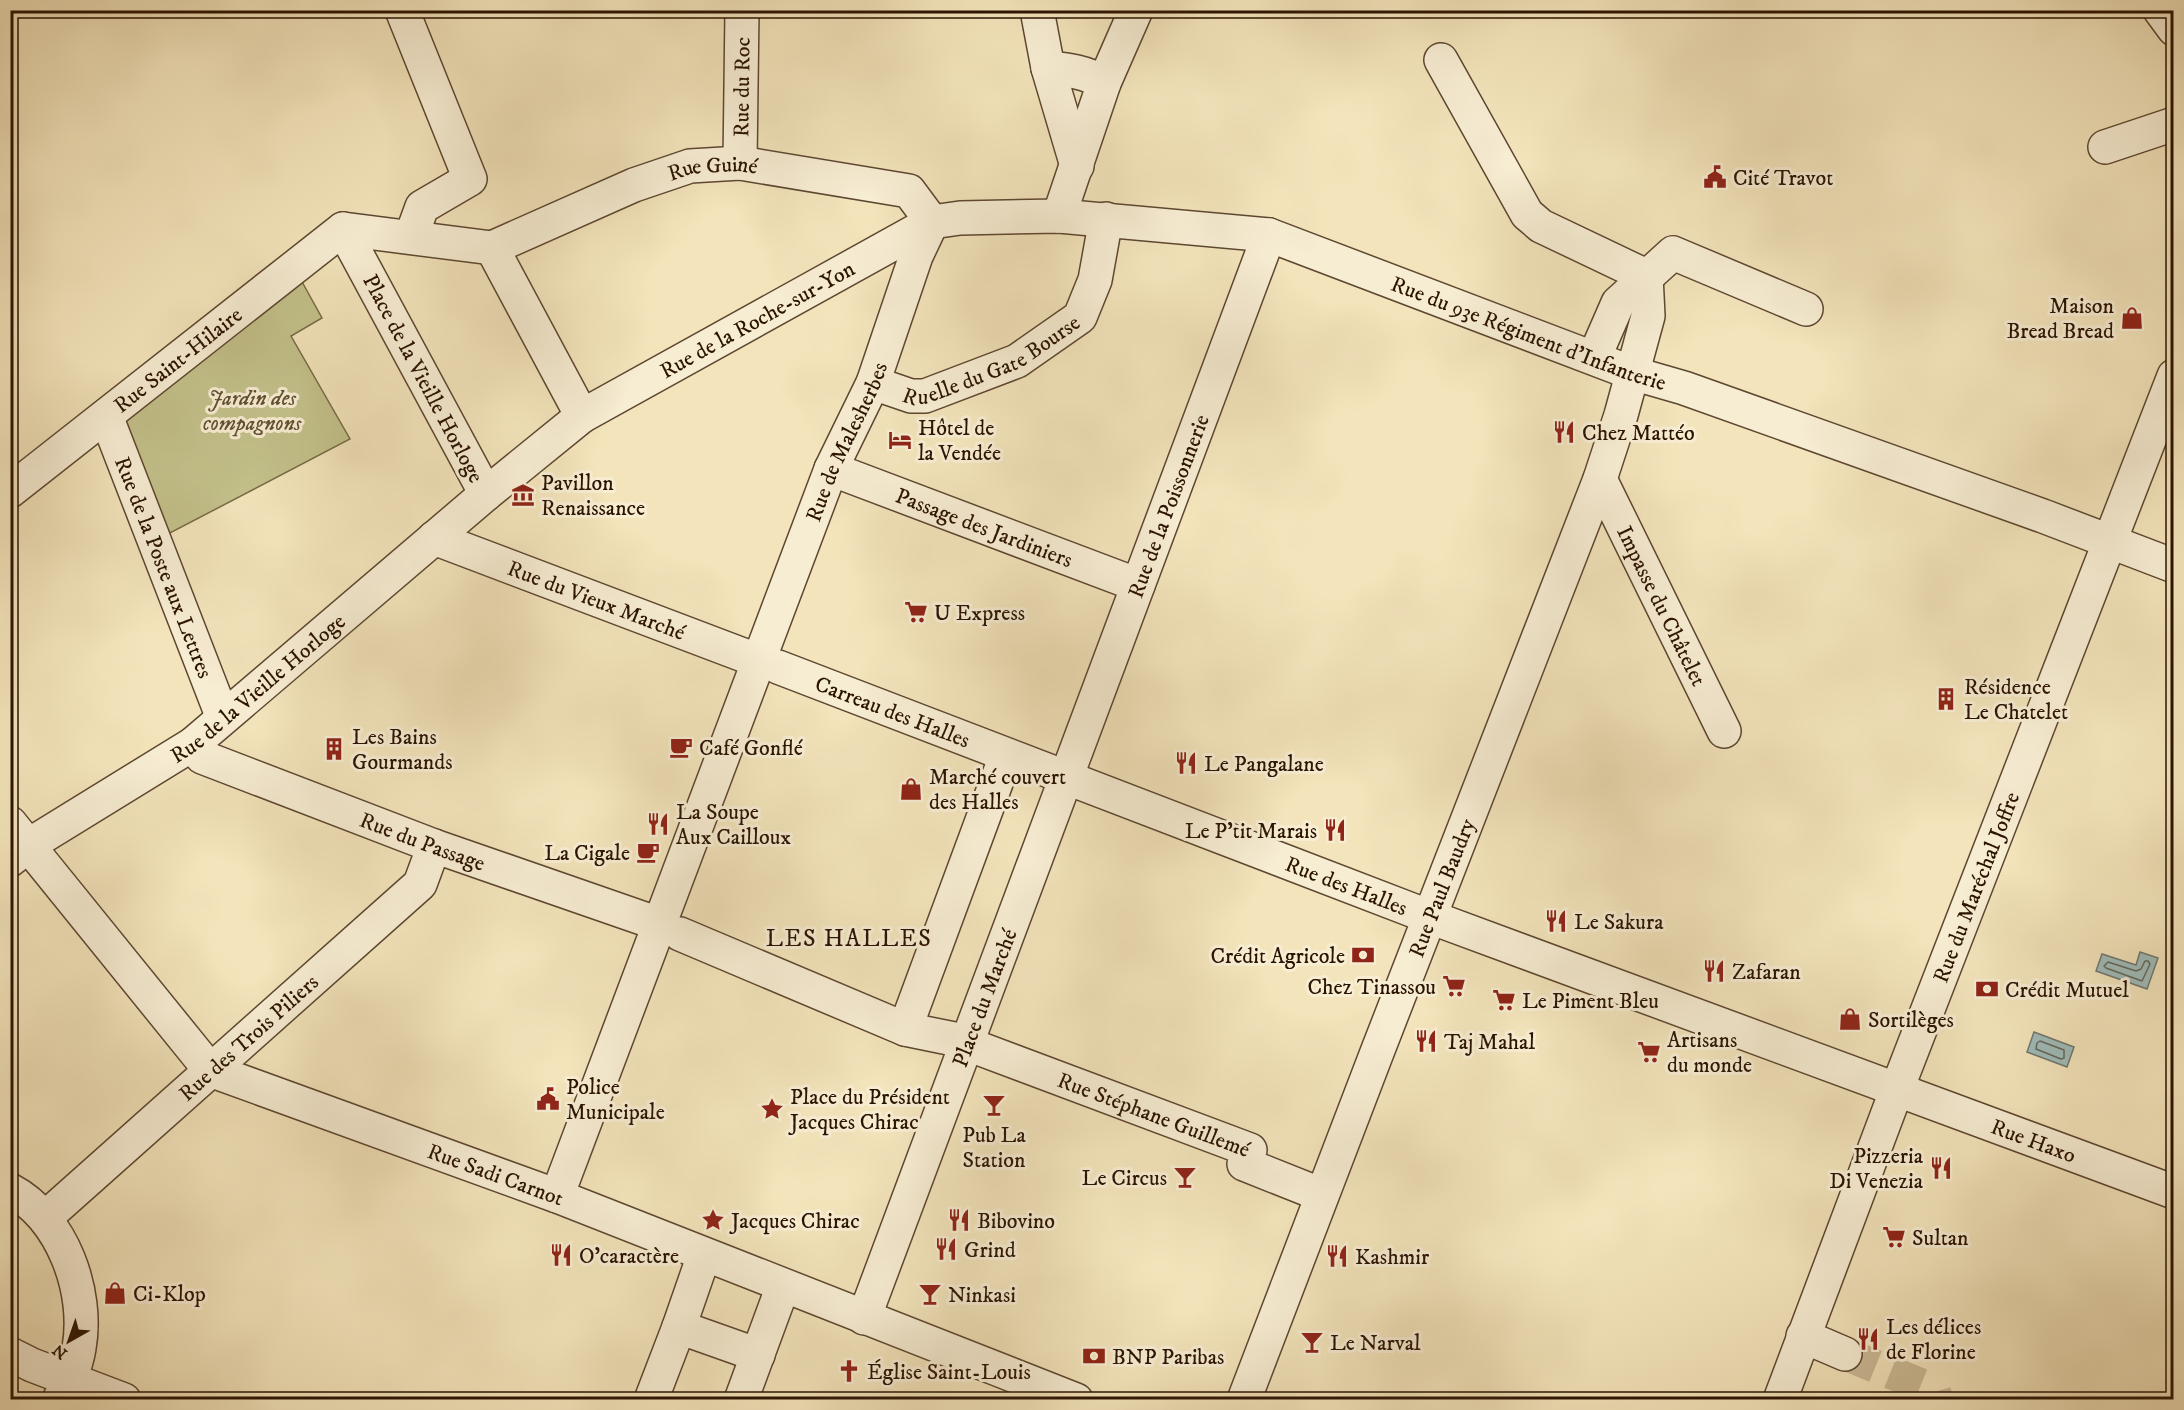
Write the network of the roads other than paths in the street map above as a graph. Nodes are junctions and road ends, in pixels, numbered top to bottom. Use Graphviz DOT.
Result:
graph roads {
  1 [pos="402,10"];
  2 [pos="742,10"];
  3 [pos="1037,10"];
  4 [pos="1136,10"];
  5 [pos="2160,10"];
  6 [pos="2174,29"];
  7 [pos="1441,60"];
  8 [pos="1048,68"];
  9 [pos="1104,83"];
  10 [pos="2174,124"];
  11 [pos="2105,147"];
  12 [pos="740,163"];
  13 [pos="1077,166"];
  14 [pos="1059,216"];
  15 [pos="1106,219"];
  16 [pos="932,222"];
  17 [pos="343,229"];
  18 [pos="1269,235"];
  19 [pos="411,237"];
  20 [pos="492,248"];
  21 [pos="1646,276"];
  22 [pos="1806,309"];
  23 [pos="1594,358"];
  24 [pos="1632,373"];
  25 [pos="2174,376"];
  26 [pos="873,382"];
  27 [pos="106,416"];
  28 [pos="582,416"];
  29 [pos="831,469"];
  30 [pos="1600,479"];
  31 [pos="10,491"];
  32 [pos="486,494"];
  33 [pos="434,538"];
  34 [pos="2109,541"];
  35 [pos="2174,566"];
  36 [pos="1138,585"];
  37 [pos="769,664"];
  38 [pos="223,718"];
  39 [pos="1724,731"];
  40 [pos="193,744"];
  41 [pos="1006,756"];
  42 [pos="1067,778"];
  43 [pos="16,843"];
  44 [pos="434,846"];
  45 [pos="1430,917"];
  46 [pos="670,929"];
  47 [pos="905,1029"];
  48 [pos="966,1045"];
  49 [pos="210,1070"];
  50 [pos="1897,1089"];
  51 [pos="10,1190"];
  52 [pos="2174,1192"];
  53 [pos="1322,1195"];
  54 [pos="557,1197"];
  55 [pos="45,1218"];
  56 [pos="704,1255"];
  57 [pos="783,1286"];
  58 [pos="864,1318"];
  59 [pos="679,1327"];
  60 [pos="1803,1336"];
  61 [pos="10,1354"];
  62 [pos="1845,1354"];
  63 [pos="758,1356"];
  64 [pos="65,1389"];
  65 [pos="124,1400"];
  66 [pos="651,1400"];
  67 [pos="741,1400"];
  68 [pos="1076,1400"];
  69 [pos="1244,1400"];
  70 [pos="1780,1400"];
  1 -- 19 [label="street"];
  2 -- 12 [label="street, Rue du Roc"];
  3 -- 8 [label="street"];
  4 -- 9 [label="street"];
  5 -- 6 [label="street"];
  7 -- 21 [label="street"];
  8 -- 9 [label="street"];
  8 -- 13 [label="street"];
  9 -- 13 [label="street"];
  10 -- 11 [label="street"];
  12 -- 16 [label="street, Rue Guiné"];
  12 -- 20 [label="street, Rue Guiné"];
  13 -- 14 [label="street"];
  14 -- 15 [label="street, Rue du 93e Régiment d'Infanterie"];
  14 -- 16 [label="street, Rue du 93e Régiment d'Infanterie"];
  15 -- 18 [label="street, Rue du 93e Régiment d'Infanterie"];
  15 -- 26 [label="street, Ruelle du Gate Bourse"];
  16 -- 26 [label="street, Rue de Malesherbes"];
  16 -- 28 [label="street, Rue de la Roche-sur-Yon"];
  17 -- 19 [label="street"];
  17 -- 27 [label="street, Rue Saint-Hilaire"];
  17 -- 32 [label="street, Place de la Vieille Horloge"];
  18 -- 23 [label="street, Rue du 93e Régiment d'Infanterie"];
  18 -- 36 [label="street, Rue de la Poissonnerie"];
  19 -- 20 [label="street"];
  20 -- 28 [label="street"];
  21 -- 22 [label="street"];
  21 -- 23 [label="street"];
  21 -- 24 [label="street, Rue Paul Baudry"];
  23 -- 24 [label="street, Rue du 93e Régiment d'Infanterie"];
  24 -- 30 [label="street, Rue Paul Baudry"];
  24 -- 34 [label="street, Rue du 93e Régiment d'Infanterie"];
  25 -- 34 [label="street, Rue du Maréchal Joffre"];
  26 -- 29 [label="street, Rue de Malesherbes"];
  27 -- 31 [label="street, Rue Saint-Hilaire"];
  27 -- 38 [label="street, Rue de la Poste aux Lettres"];
  28 -- 32 [label="street, Place de la Vieille Horloge"];
  29 -- 36 [label="street, Passage des Jardiniers"];
  29 -- 37 [label="street, Rue de Malesherbes"];
  30 -- 39 [label="street, Impasse du Châtelet"];
  30 -- 45 [label="street, Rue Paul Baudry"];
  32 -- 33 [label="street, Rue de la Vieille Horloge"];
  33 -- 37 [label="street, Rue du Vieux Marché"];
  33 -- 38 [label="street, Rue de la Vieille Horloge"];
  34 -- 35 [label="street, Rue du 93e Régiment d'Infanterie"];
  34 -- 50 [label="street, Rue du Maréchal Joffre"];
  36 -- 42 [label="street, Rue de la Poissonnerie"];
  37 -- 41 [label="street, Carreau des Halles"];
  37 -- 46 [label="street"];
  38 -- 40 [label="street, Rue de la Vieille Horloge"];
  40 -- 43 [label="street, Rue de la Vieille Horloge"];
  40 -- 44 [label="street, Rue du Passage"];
  41 -- 42 [label="street, Carreau des Halles"];
  41 -- 47 [label="street"];
  42 -- 45 [label="street, Rue des Halles"];
  42 -- 48 [label="street, Place du Marché"];
  43 -- 49 [label="street"];
  44 -- 46 [label="street, Rue du Passage"];
  44 -- 49 [label="street, Rue des Trois Piliers"];
  45 -- 50 [label="street, Rue des Halles"];
  45 -- 53 [label="street, Rue Paul Baudry"];
  46 -- 47 [label="street"];
  46 -- 54 [label="street"];
  47 -- 48 [label="street"];
  48 -- 53 [label="street, Rue Stéphane Guillemé"];
  48 -- 58 [label="street, Place du Marché"];
  49 -- 54 [label="street, Rue Sadi Carnot"];
  49 -- 55 [label="street, Rue des Trois Piliers"];
  50 -- 52 [label="street, Rue Haxo"];
  50 -- 60 [label="street, Rue du Maréchal Joffre"];
  51 -- 55 [label="street"];
  53 -- 69 [label="street, Rue Paul Baudry"];
  54 -- 56 [label="street, Rue Sadi Carnot"];
  55 -- 64 [label="street"];
  56 -- 57 [label="street, Rue Sadi Carnot"];
  56 -- 59 [label="street"];
  57 -- 58 [label="street, Rue Sadi Carnot"];
  57 -- 63 [label="street"];
  58 -- 68 [label="street, Rue Sadi Carnot"];
  59 -- 63 [label="street"];
  59 -- 66 [label="street"];
  60 -- 62 [label="street"];
  60 -- 70 [label="street, Rue du Maréchal Joffre"];
  61 -- 64 [label="street"];
  63 -- 67 [label="street"];
  64 -- 65 [label="street"];
}
